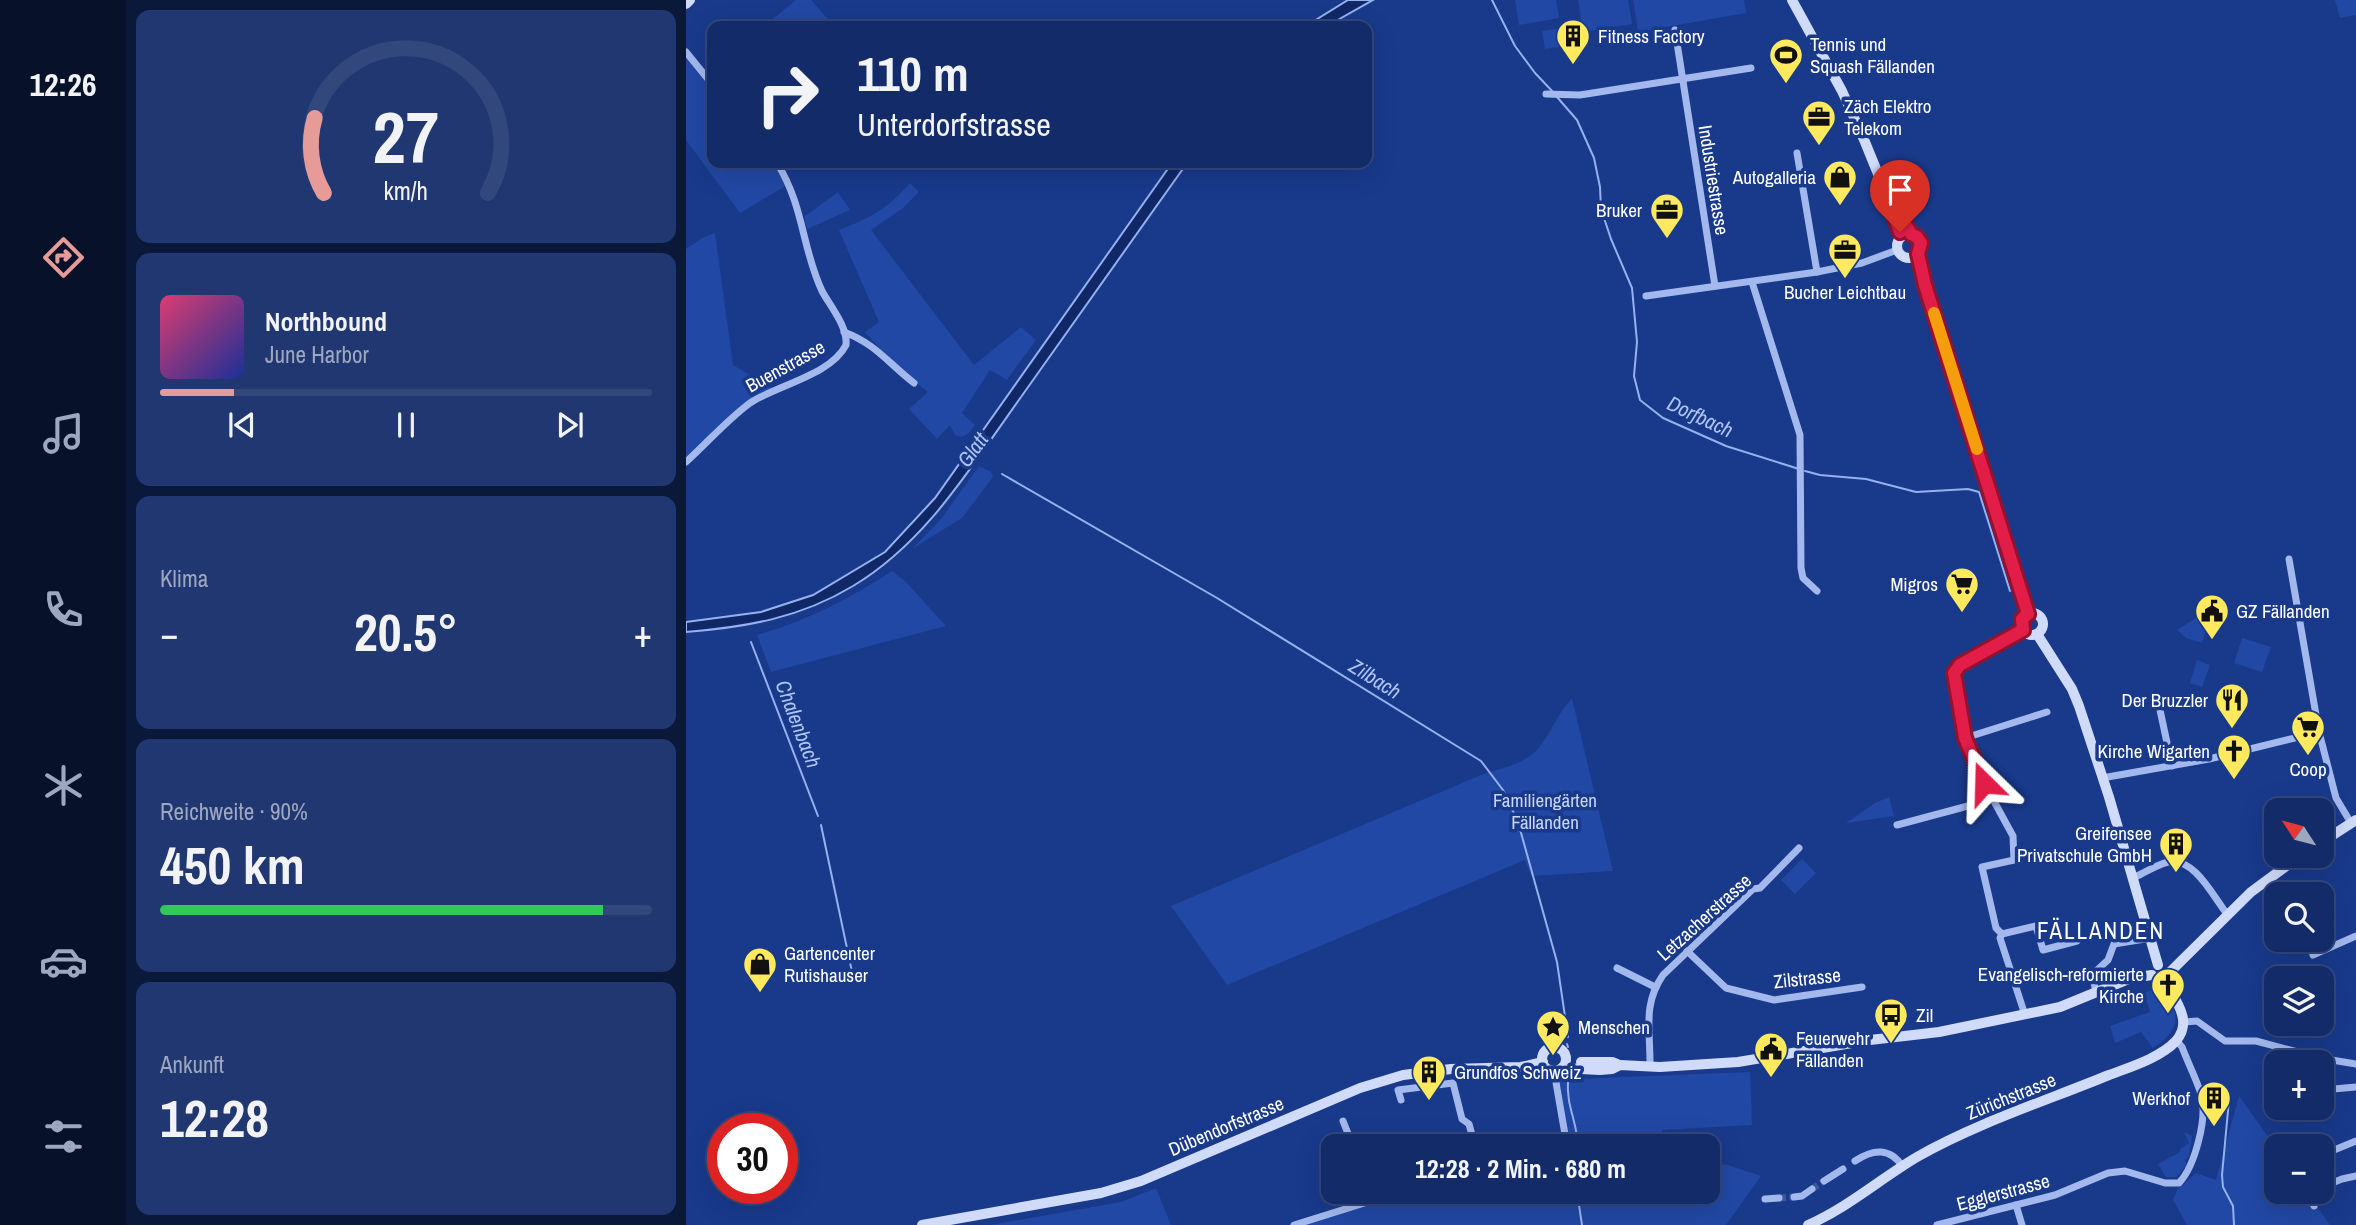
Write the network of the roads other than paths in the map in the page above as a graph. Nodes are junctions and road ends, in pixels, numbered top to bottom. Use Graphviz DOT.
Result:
graph roads {
  1 [pos="690,0"];
  2 [pos="1792,0"];
  3 [pos="686,4"];
  4 [pos="1675,30"];
  5 [pos="686,52"];
  6 [pos="1751,68"];
  7 [pos="707,78"];
  8 [pos="1682,78"];
  9 [pos="1552,94"];
  10 [pos="1797,153"];
  11 [pos="779,168"];
  12 [pos="1906,235"];
  13 [pos="1897,250"];
  14 [pos="1914,256"];
  15 [pos="1817,272"];
  16 [pos="1752,282"];
  17 [pos="1714,286"];
  18 [pos="1646,296"];
  19 [pos="845,332"];
  20 [pos="914,383"];
  21 [pos="686,462"];
  22 [pos="2289,559"];
  23 [pos="1817,591"];
  24 [pos="2028,614"];
  25 [pos="2023,630"];
  26 [pos="2037,634"];
  27 [pos="2157,696"];
  28 [pos="2047,712"];
  29 [pos="2319,733"];
  30 [pos="1965,738"];
  31 [pos="2172,765"];
  32 [pos="2102,778"];
  33 [pos="1994,799"];
  34 [pos="2354,821"];
  35 [pos="1897,825"];
  36 [pos="2334,834"];
  37 [pos="1799,848"];
  38 [pos="2284,868"];
  39 [pos="2133,878"];
  40 [pos="2227,914"];
  41 [pos="2001,934"];
  42 [pos="2356,936"];
  43 [pos="2151,938"];
  44 [pos="2077,941"];
  45 [pos="1687,951"];
  46 [pos="2313,955"];
  47 [pos="1617,968"];
  48 [pos="2155,970"];
  49 [pos="2171,971"];
  50 [pos="2166,983"];
  51 [pos="1655,987"];
  52 [pos="1863,987"];
  53 [pos="2096,992"];
  54 [pos="2025,1015"];
  55 [pos="2184,1022"];
  56 [pos="2176,1040"];
  57 [pos="1543,1062"];
  58 [pos="1646,1063"];
  59 [pos="2356,1064"];
  60 [pos="1560,1065"];
  61 [pos="2356,1087"];
  62 [pos="2334,1089"];
  63 [pos="1401,1100"];
  64 [pos="1343,1121"];
  65 [pos="1348,1134"];
  66 [pos="1472,1134"];
  67 [pos="1566,1134"];
  68 [pos="2356,1141"];
  69 [pos="2334,1150"];
  70 [pos="1855,1161"];
  71 [pos="1903,1167"];
  72 [pos="1843,1169"];
  73 [pos="2356,1176"];
  74 [pos="1824,1181"];
  75 [pos="2334,1182"];
  76 [pos="1812,1189"];
  77 [pos="1794,1197"];
  78 [pos="1779,1198"];
  79 [pos="1765,1199"];
  80 [pos="1361,1204"];
  81 [pos="2016,1205"];
  82 [pos="922,1225"];
  83 [pos="1294,1225"];
  84 [pos="1808,1225"];
  85 [pos="1937,1225"];
  86 [pos="2022,1225"];
  1 -- 3 [label="main road"];
  2 -- 12 [label="main road"];
  4 -- 8 [label="street, Industriestrasse"];
  5 -- 7 [label="street"];
  6 -- 8 [label="street"];
  8 -- 9 [label="street"];
  8 -- 17 [label="street, Industriestrasse"];
  10 -- 15 [label="street"];
  11 -- 19 [label="street, Buenstrasse"];
  12 -- 13 [label="main road"];
  12 -- 14 [label="main road"];
  13 -- 14 [label="main road"];
  13 -- 15 [label="street"];
  14 -- 24 [label="main road"];
  15 -- 16 [label="street"];
  16 -- 17 [label="street"];
  16 -- 23 [label="street"];
  17 -- 18 [label="street"];
  19 -- 20 [label="street"];
  19 -- 21 [label="street, Buenstrasse"];
  22 -- 29 [label="street"];
  24 -- 25 [label="main road"];
  24 -- 26 [label="main road"];
  25 -- 26 [label="main road"];
  25 -- 30 [label="street"];
  26 -- 32 [label="main road"];
  27 -- 31 [label="street"];
  28 -- 30 [label="street"];
  29 -- 31 [label="street"];
  29 -- 34 [label="street"];
  30 -- 33 [label="street"];
  31 -- 32 [label="street"];
  32 -- 39 [label="main road"];
  33 -- 35 [label="street"];
  33 -- 41 [label="street"];
  34 -- 36 [label="main road"];
  37 -- 45 [label="street, Letzacherstrasse"];
  38 -- 40 [label="main road"];
  39 -- 40 [label="street"];
  39 -- 43 [label="main road"];
  40 -- 49 [label="main road"];
  41 -- 44 [label="street"];
  41 -- 54 [label="street"];
  42 -- 46 [label="street"];
  43 -- 48 [label="main road"];
  43 -- 53 [label="street"];
  45 -- 51 [label="street, Letzacherstrasse"];
  45 -- 52 [label="street, Zilstrasse"];
  47 -- 51 [label="street"];
  48 -- 49 [label="main road"];
  48 -- 50 [label="main road"];
  48 -- 53 [label="main road, Dübendorfstrasse"];
  49 -- 50 [label="main road"];
  50 -- 55 [label="main road"];
  51 -- 58 [label="street, Letzacherstrasse"];
  53 -- 54 [label="main road, Dübendorfstrasse"];
  54 -- 58 [label="main road, Dübendorfstrasse"];
  55 -- 56 [label="main road"];
  55 -- 59 [label="street"];
  56 -- 71 [label="main road, Zürichstrasse"];
  56 -- 81 [label="street, Egglerstrasse"];
  57 -- 60 [label="main road"];
  57 -- 60 [label="main road, Dübendorfstrasse"];
  57 -- 82 [label="main road, Dübendorfstrasse"];
  58 -- 60 [label="main road, Dübendorfstrasse"];
  60 -- 67 [label="street"];
  61 -- 62 [label="street"];
  63 -- 66 [label="street"];
  64 -- 65 [label="street"];
  68 -- 69 [label="street"];
  70 -- 71 [label="street"];
  71 -- 84 [label="main road, Zürichstrasse"];
  72 -- 74 [label="street"];
  73 -- 75 [label="street"];
  76 -- 77 [label="street"];
  78 -- 79 [label="street"];
  80 -- 83 [label="street"];
  81 -- 85 [label="street, Egglerstrasse"];
  81 -- 86 [label="street"];
}
